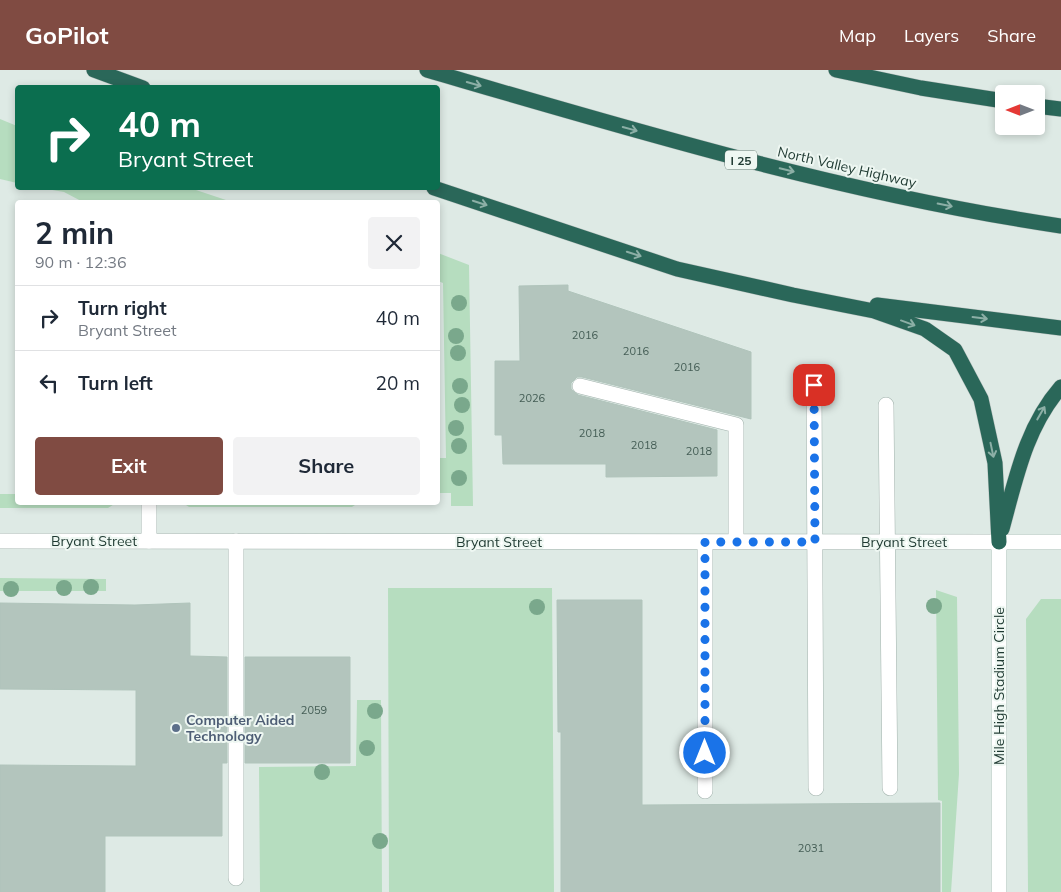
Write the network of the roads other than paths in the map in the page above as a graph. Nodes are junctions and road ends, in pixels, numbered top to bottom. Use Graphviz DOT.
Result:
graph roads {
  1 [pos="94,70"];
  2 [pos="427,70"];
  3 [pos="836,70"];
  4 [pos="135,85"];
  5 [pos="921,88"];
  6 [pos="995,95"];
  7 [pos="1045,99"];
  8 [pos="995,100"];
  9 [pos="1061,100"];
  10 [pos="1045,107"];
  11 [pos="1061,109"];
  12 [pos="440,190"];
  13 [pos="1061,226"];
  14 [pos="793,295"];
  15 [pos="1061,328"];
  16 [pos="814,385"];
  17 [pos="580,386"];
  18 [pos="1061,387"];
  19 [pos="886,405"];
  20 [pos="149,505"];
  21 [pos="0,541"];
  22 [pos="148,541"];
  23 [pos="236,541"];
  24 [pos="705,542"];
  25 [pos="736,542"];
  26 [pos="815,542"];
  27 [pos="888,542"];
  28 [pos="999,542"];
  29 [pos="1061,542"];
  30 [pos="816,788"];
  31 [pos="890,788"];
  32 [pos="705,791"];
  33 [pos="236,878"];
  34 [pos="999,892"];
  1 -- 4 [label="highway"];
  2 -- 13 [label="highway, North Valley Highway / I 25, one-way"];
  3 -- 5 [label="highway"];
  5 -- 6 [label="highway"];
  5 -- 8 [label="highway"];
  7 -- 9 [label="highway"];
  10 -- 11 [label="highway"];
  12 -- 14 [label="highway, one-way"];
  14 -- 15 [label="highway, one-way"];
  14 -- 28 [label="highway, one-way"];
  16 -- 26 [label="street"];
  17 -- 25 [label="street"];
  28 -- 18 [label="highway, one-way"];
  19 -- 27 [label="street"];
  20 -- 22 [label="street"];
  21 -- 22 [label="street, Bryant Street"];
  22 -- 23 [label="street, Bryant Street"];
  23 -- 24 [label="street, Bryant Street"];
  23 -- 33 [label="street"];
  24 -- 25 [label="street, Bryant Street"];
  24 -- 32 [label="street"];
  25 -- 26 [label="street, Bryant Street"];
  26 -- 27 [label="street, Bryant Street"];
  26 -- 30 [label="street"];
  27 -- 28 [label="street, Bryant Street"];
  27 -- 31 [label="street"];
  28 -- 29 [label="street"];
  28 -- 34 [label="street, Mile High Stadium Circle"];
}
